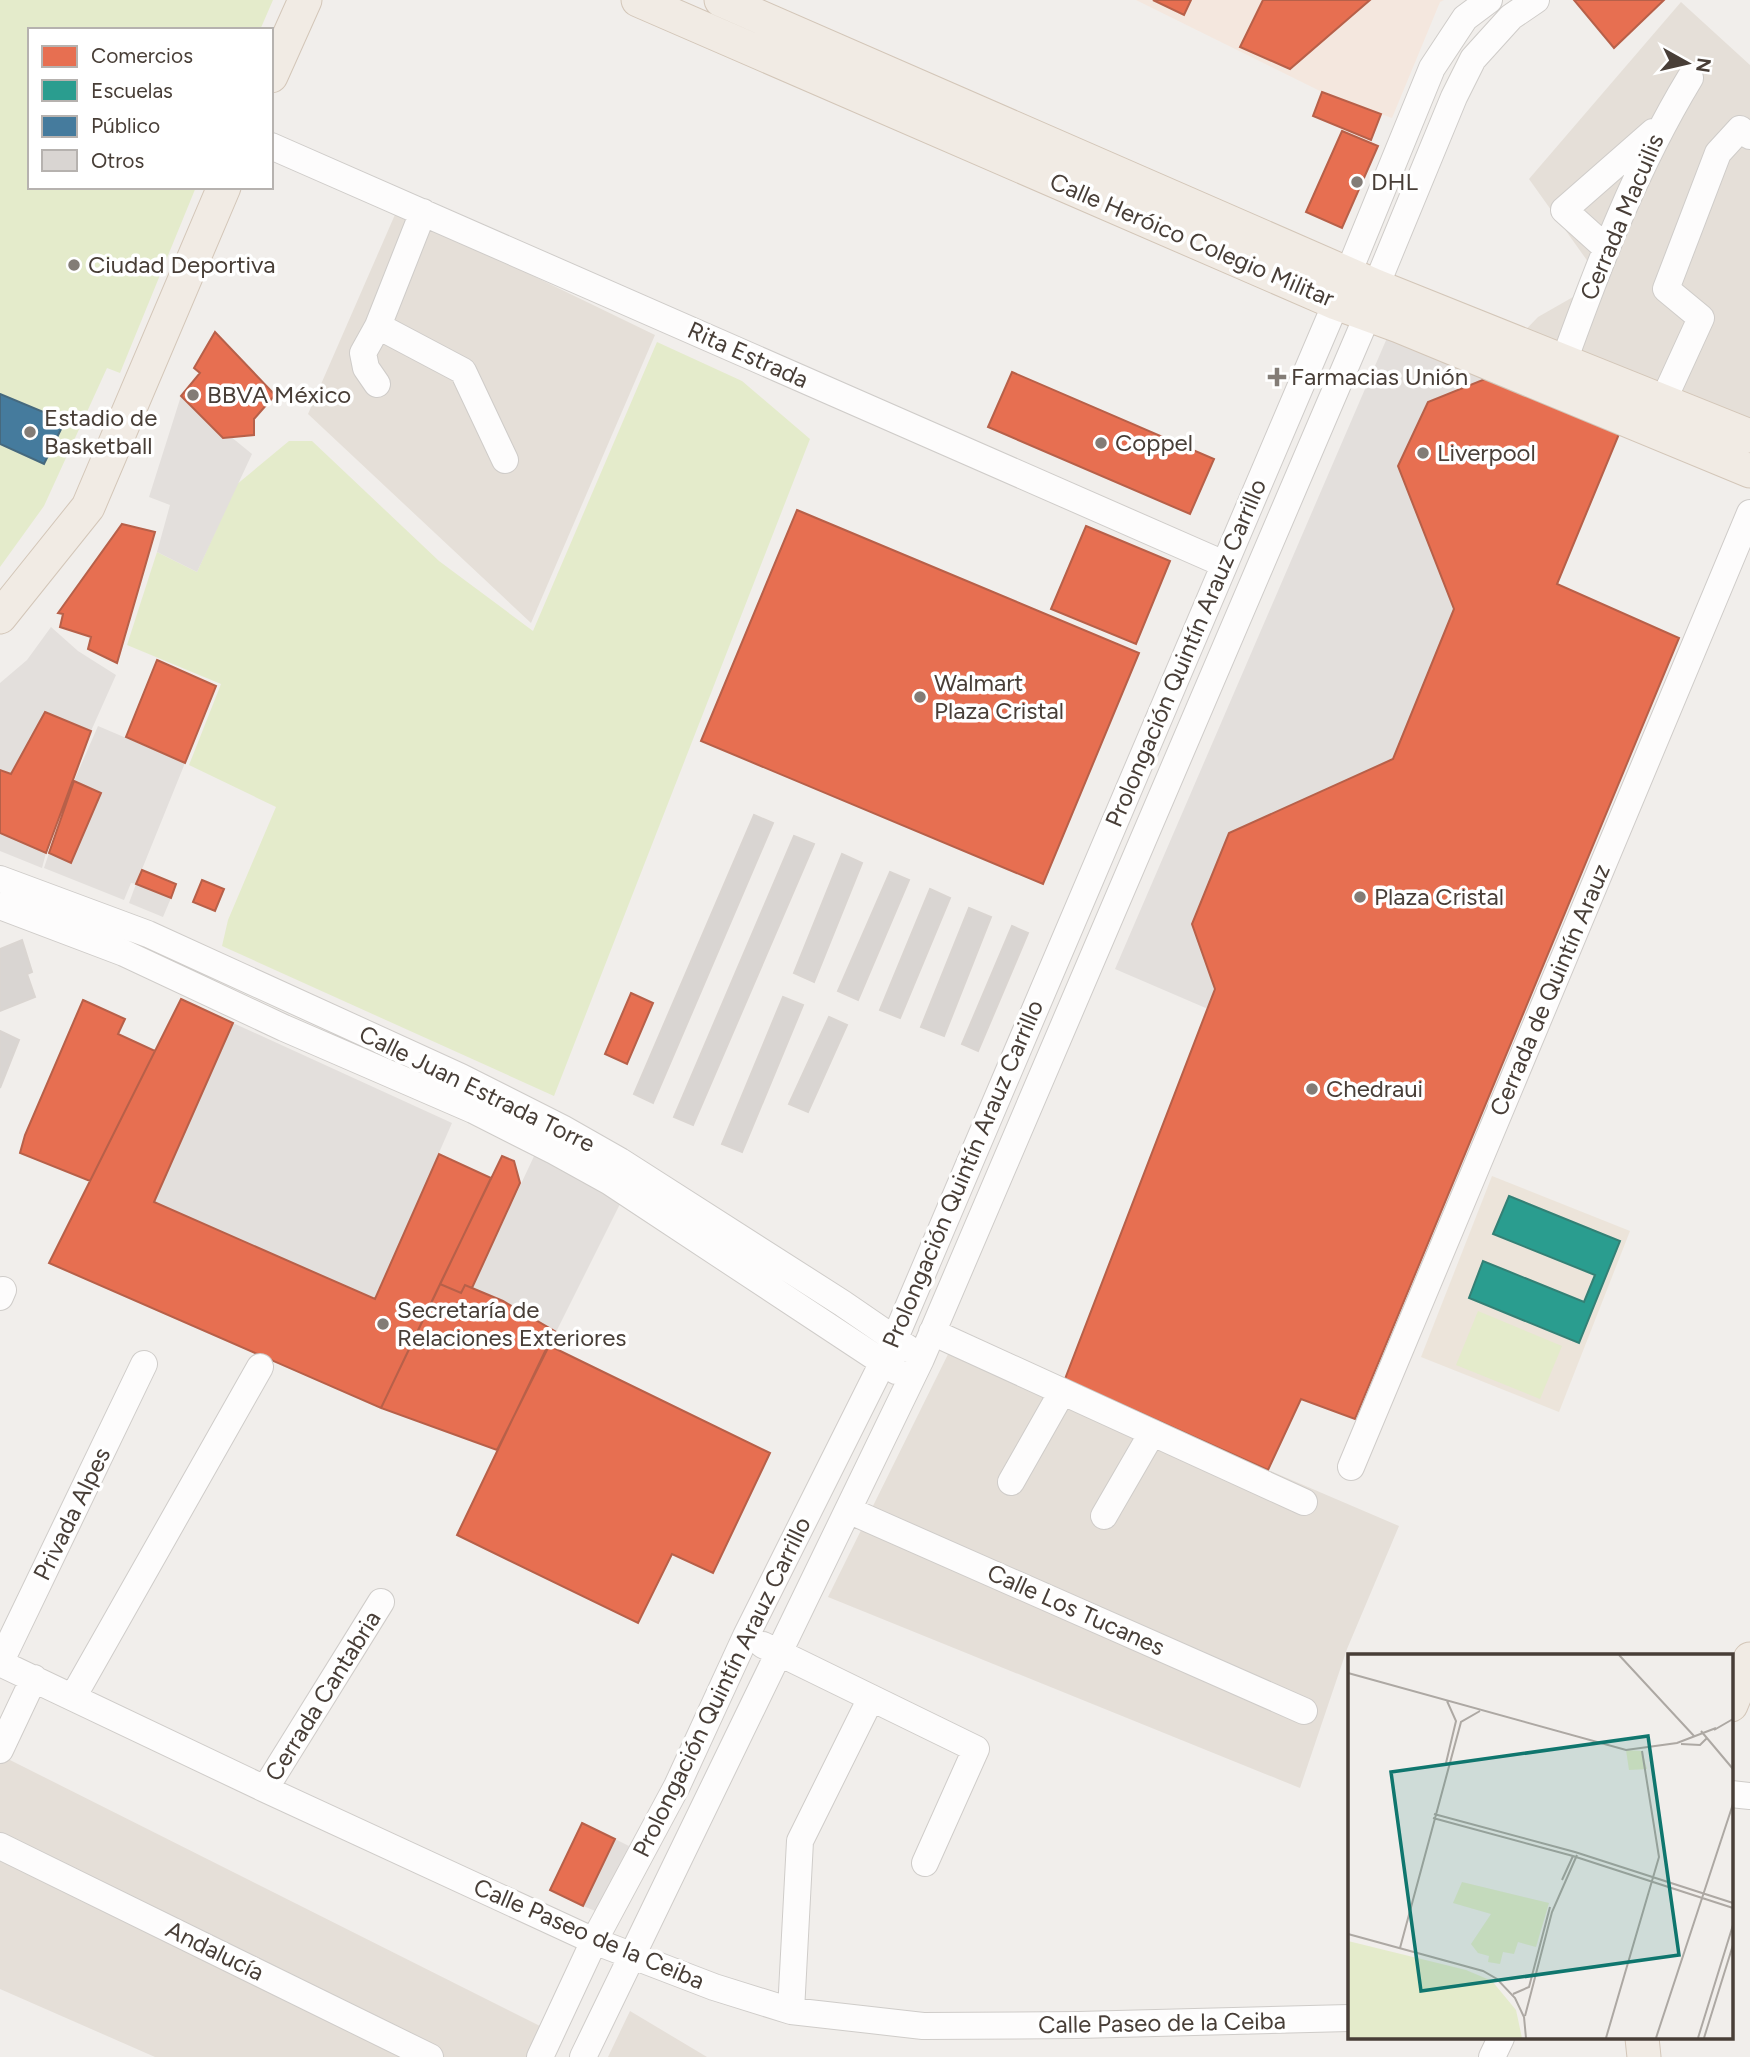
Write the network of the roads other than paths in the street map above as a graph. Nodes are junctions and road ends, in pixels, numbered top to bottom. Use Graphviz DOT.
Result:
graph roads {
  1 [pos="305,0"];
  2 [pos="638,0"];
  3 [pos="721,0"];
  4 [pos="1489,0"];
  5 [pos="1536,0"];
  6 [pos="273,72"];
  7 [pos="1690,78"];
  8 [pos="1662,124"];
  9 [pos="1750,136"];
  10 [pos="273,147"];
  11 [pos="223,189"];
  12 [pos="423,212"];
  13 [pos="1605,247"];
  14 [pos="1356,294"];
  15 [pos="378,326"];
  16 [pos="1564,361"];
  17 [pos="377,384"];
  18 [pos="1663,401"];
  19 [pos="1750,436"];
  20 [pos="505,460"];
  21 [pos="1750,471"];
  22 [pos="1750,513"];
  23 [pos="1224,565"];
  24 [pos="0,617"];
  25 [pos="1198,625"];
  26 [pos="1228,639"];
  27 [pos="0,879"];
  28 [pos="0,906"];
  29 [pos="79,922"];
  30 [pos="974,1150"];
  31 [pos="1005,1162"];
  32 [pos="932,1332"];
  33 [pos="895,1338"];
  34 [pos="882,1363"];
  35 [pos="144,1364"];
  36 [pos="260,1367"];
  37 [pos="916,1369"];
  38 [pos="1062,1392"];
  39 [pos="1152,1433"];
  40 [pos="1351,1467"];
  41 [pos="1011,1482"];
  42 [pos="1304,1502"];
  43 [pos="848,1510"];
  44 [pos="1104,1516"];
  45 [pos="381,1602"];
  46 [pos="746,1636"];
  47 [pos="779,1654"];
  48 [pos="1750,1659"];
  49 [pos="0,1663"];
  50 [pos="34,1678"];
  51 [pos="73,1697"];
  52 [pos="871,1698"];
  53 [pos="1732,1703"];
  54 [pos="1304,1711"];
  55 [pos="0,1750"];
  56 [pos="265,1789"];
  57 [pos="1732,1794"];
  58 [pos="1750,1796"];
  59 [pos="0,1846"];
  60 [pos="925,1863"];
  61 [pos="594,1941"];
  62 [pos="633,1957"];
  63 [pos="791,2011"];
  64 [pos="1348,2018"];
  65 [pos="1501,2039"];
  66 [pos="1642,2039"];
  67 [pos="430,2057"];
  68 [pos="540,2057"];
  69 [pos="583,2057"];
  70 [pos="1492,2057"];
  71 [pos="1644,2057"];
  1 -- 6 [label="main road"];
  2 -- 14 [label="main road, Calle Heróico Colegio Militar"];
  3 -- 14 [label="main road, Calle Heróico Colegio Militar"];
  4 -- 14 [label="street"];
  5 -- 14 [label="street"];
  7 -- 8 [label="street, Cerrada Macuilis"];
  8 -- 13 [label="street, Cerrada Macuilis"];
  8 -- 13 [label="street"];
  9 -- 18 [label="street"];
  10 -- 12 [label="street, Rita Estrada"];
  11 -- 24 [label="main road"];
  12 -- 15 [label="street"];
  12 -- 23 [label="street, Rita Estrada"];
  13 -- 16 [label="street, Cerrada Macuilis"];
  14 -- 16 [label="main road, Calle Heróico Colegio Militar"];
  14 -- 21 [label="main road, Calle Heróico Colegio Militar"];
  14 -- 23 [label="street, Prolongación Quintín Arauz Carrillo"];
  14 -- 26 [label="street, Prolongación Quintín Arauz Carrillo"];
  15 -- 17 [label="street"];
  15 -- 20 [label="street"];
  16 -- 18 [label="main road, Calle Heróico Colegio Militar"];
  18 -- 19 [label="main road, Calle Heróico Colegio Militar"];
  22 -- 40 [label="street, Cerrada de Quintín Arauz"];
  23 -- 25 [label="street, Prolongación Quintín Arauz Carrillo"];
  25 -- 26 [label="street"];
  25 -- 30 [label="street, Prolongación Quintín Arauz Carrillo"];
  26 -- 31 [label="street, Prolongación Quintín Arauz Carrillo"];
  27 -- 29 [label="street, Calle Juan Estrada Torre"];
  28 -- 29 [label="street, Calle Juan Estrada Torre"];
  29 -- 33 [label="street, Calle Juan Estrada Torre"];
  29 -- 34 [label="street, Calle Juan Estrada Torre"];
  30 -- 31 [label="street"];
  30 -- 33 [label="street, Prolongación Quintín Arauz Carrillo"];
  31 -- 32 [label="street, Prolongación Quintín Arauz Carrillo"];
  32 -- 37 [label="street, Prolongación Quintín Arauz Carrillo"];
  32 -- 38 [label="street"];
  33 -- 34 [label="street, Prolongación Quintín Arauz Carrillo"];
  33 -- 37 [label="street, Calle Juan Estrada Torre"];
  34 -- 37 [label="street, Calle Juan Estrada Torre"];
  34 -- 46 [label="street, Prolongación Quintín Arauz Carrillo"];
  35 -- 49 [label="street, Privada Alpes"];
  36 -- 51 [label="street"];
  37 -- 43 [label="street, Prolongación Quintín Arauz Carrillo"];
  38 -- 39 [label="street"];
  38 -- 41 [label="street"];
  39 -- 42 [label="street"];
  39 -- 44 [label="street"];
  43 -- 47 [label="street, Prolongación Quintín Arauz Carrillo"];
  43 -- 54 [label="street, Calle Los Tucanes"];
  45 -- 56 [label="street, Cerrada Cantabria"];
  46 -- 47 [label="street"];
  46 -- 61 [label="street, Prolongación Quintín Arauz Carrillo"];
  47 -- 52 [label="street"];
  47 -- 62 [label="street, Prolongación Quintín Arauz Carrillo"];
  48 -- 53 [label="main road"];
  49 -- 50 [label="street, Calle Paseo de la Ceiba"];
  50 -- 51 [label="street, Calle Paseo de la Ceiba"];
  50 -- 55 [label="street"];
  51 -- 56 [label="street, Calle Paseo de la Ceiba"];
  52 -- 60 [label="street"];
  52 -- 63 [label="street"];
  56 -- 61 [label="street, Calle Paseo de la Ceiba"];
  57 -- 58 [label="street"];
  59 -- 67 [label="street, Andalucía"];
  61 -- 62 [label="street, Calle Paseo de la Ceiba"];
  61 -- 68 [label="street, Prolongación Quintín Arauz Carrillo"];
  62 -- 63 [label="street, Calle Paseo de la Ceiba"];
  62 -- 69 [label="street, Prolongación Quintín Arauz Carrillo"];
  63 -- 64 [label="street, Calle Paseo de la Ceiba"];
  65 -- 70 [label="street"];
  66 -- 71 [label="main road"];
}
